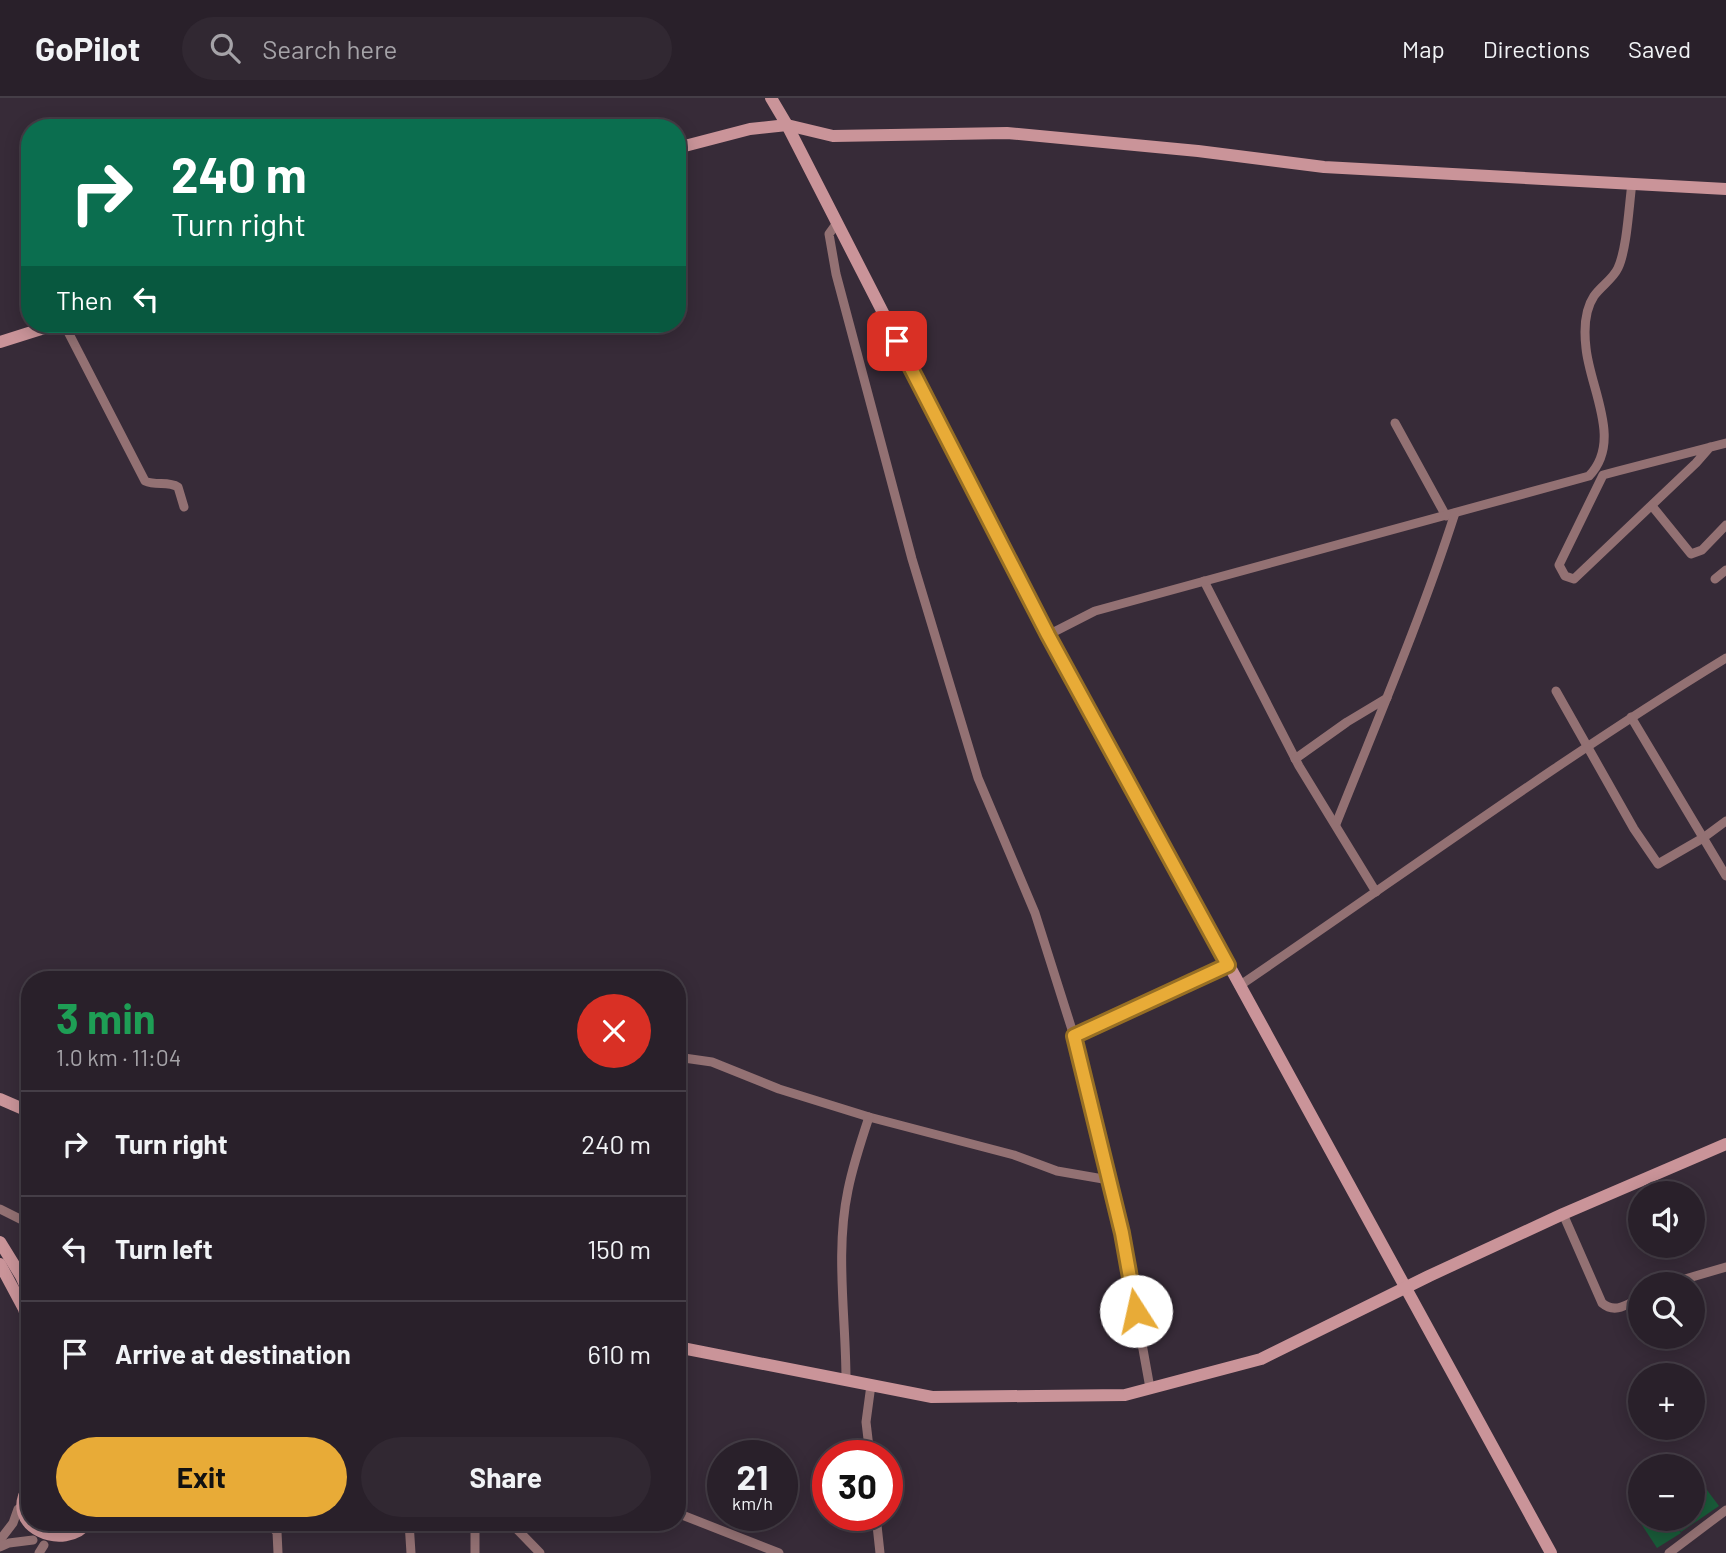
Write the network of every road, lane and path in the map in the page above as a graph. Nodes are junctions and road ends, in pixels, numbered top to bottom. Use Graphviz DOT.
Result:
graph roads {
  1 [pos="771,98"];
  2 [pos="779,98"];
  3 [pos="788,125"];
  4 [pos="686,146"];
  5 [pos="1632,183"];
  6 [pos="1726,189"];
  7 [pos="837,223"];
  8 [pos="28,333"];
  9 [pos="69,333"];
  10 [pos="0,342"];
  11 [pos="1395,423"];
  12 [pos="1726,443"];
  13 [pos="1710,447"];
  14 [pos="1652,506"];
  15 [pos="184,507"];
  16 [pos="1450,514"];
  17 [pos="1726,525"];
  18 [pos="1726,570"];
  19 [pos="1715,579"];
  20 [pos="1204,581"];
  21 [pos="1048,635"];
  22 [pos="1726,658"];
  23 [pos="1556,691"];
  24 [pos="1387,698"];
  25 [pos="1631,717"];
  26 [pos="1586,747"];
  27 [pos="1295,759"];
  28 [pos="1726,821"];
  29 [pos="1336,824"];
  30 [pos="1703,838"];
  31 [pos="1726,876"];
  32 [pos="1376,892"];
  33 [pos="1228,965"];
  34 [pos="1239,986"];
  35 [pos="1074,1036"];
  36 [pos="686,1058"];
  37 [pos="0,1099"];
  38 [pos="21,1108"];
  39 [pos="869,1117"];
  40 [pos="1726,1144"];
  41 [pos="1109,1180"];
  42 [pos="0,1209"];
  43 [pos="1563,1214"];
  44 [pos="21,1220"];
  45 [pos="0,1242"];
  46 [pos="0,1264"];
  47 [pos="1726,1267"];
  48 [pos="1705,1273"];
  49 [pos="21,1276"];
  50 [pos="1405,1287"];
  51 [pos="21,1303"];
  52 [pos="1628,1304"];
  53 [pos="686,1349"];
  54 [pos="846,1380"];
  55 [pos="871,1385"];
  56 [pos="1150,1388"];
  57 [pos="868,1440"];
  58 [pos="21,1496"];
  59 [pos="18,1509"];
  60 [pos="1726,1510"];
  61 [pos="686,1517"];
  62 [pos="21,1524"];
  63 [pos="25,1531"];
  64 [pos="276,1531"];
  65 [pos="410,1531"];
  66 [pos="475,1531"];
  67 [pos="519,1531"];
  68 [pos="878,1531"];
  69 [pos="83,1532"];
  70 [pos="0,1540"];
  71 [pos="0,1547"];
  72 [pos="41,1548"];
  73 [pos="278,1553"];
  74 [pos="411,1553"];
  75 [pos="475,1553"];
  76 [pos="540,1553"];
  77 [pos="779,1553"];
  78 [pos="880,1553"];
  79 [pos="1551,1553"];
  80 [pos="1669,1553"];
  1 -- 3 [label="street"];
  2 -- 3 [label="street"];
  3 -- 4 [label="street"];
  3 -- 5 [label="street"];
  3 -- 7 [label="street"];
  5 -- 6 [label="street"];
  5 -- 16 [label="street"];
  7 -- 21 [label="street"];
  7 -- 35 [label="street"];
  8 -- 10 [label="street"];
  9 -- 15 [label="street"];
  11 -- 16 [label="street"];
  12 -- 13 [label="street"];
  13 -- 14 [label="street"];
  13 -- 14 [label="street"];
  14 -- 17 [label="street"];
  16 -- 20 [label="street"];
  16 -- 24 [label="street"];
  18 -- 19 [label="street"];
  20 -- 21 [label="street"];
  20 -- 27 [label="street"];
  21 -- 33 [label="street"];
  22 -- 25 [label="street"];
  23 -- 26 [label="street"];
  24 -- 27 [label="street"];
  24 -- 29 [label="street"];
  25 -- 26 [label="street"];
  25 -- 30 [label="street"];
  26 -- 30 [label="street"];
  26 -- 32 [label="street"];
  27 -- 29 [label="street"];
  28 -- 30 [label="street"];
  29 -- 32 [label="street"];
  30 -- 31 [label="street"];
  32 -- 34 [label="street"];
  33 -- 34 [label="street"];
  33 -- 35 [label="street"];
  34 -- 50 [label="street"];
  35 -- 41 [label="street"];
  36 -- 39 [label="street"];
  37 -- 38 [label="street"];
  39 -- 41 [label="street"];
  39 -- 54 [label="street"];
  40 -- 43 [label="street"];
  41 -- 56 [label="street"];
  42 -- 44 [label="street"];
  43 -- 50 [label="street"];
  43 -- 52 [label="street"];
  45 -- 49 [label="street"];
  46 -- 51 [label="street"];
  47 -- 48 [label="street"];
  50 -- 56 [label="street"];
  50 -- 79 [label="street"];
  53 -- 54 [label="street"];
  54 -- 55 [label="street"];
  55 -- 56 [label="street"];
  55 -- 57 [label="street"];
  58 -- 59 [label="street"];
  59 -- 62 [label="street"];
  59 -- 70 [label="street"];
  60 -- 80 [label="street"];
  61 -- 77 [label="street"];
  63 -- 72 [label="street"];
  64 -- 73 [label="street"];
  65 -- 74 [label="street"];
  66 -- 75 [label="street"];
  67 -- 76 [label="street"];
  68 -- 78 [label="street"];
  69 -- 72 [label="street"];
  71 -- 72 [label="street"];
}
